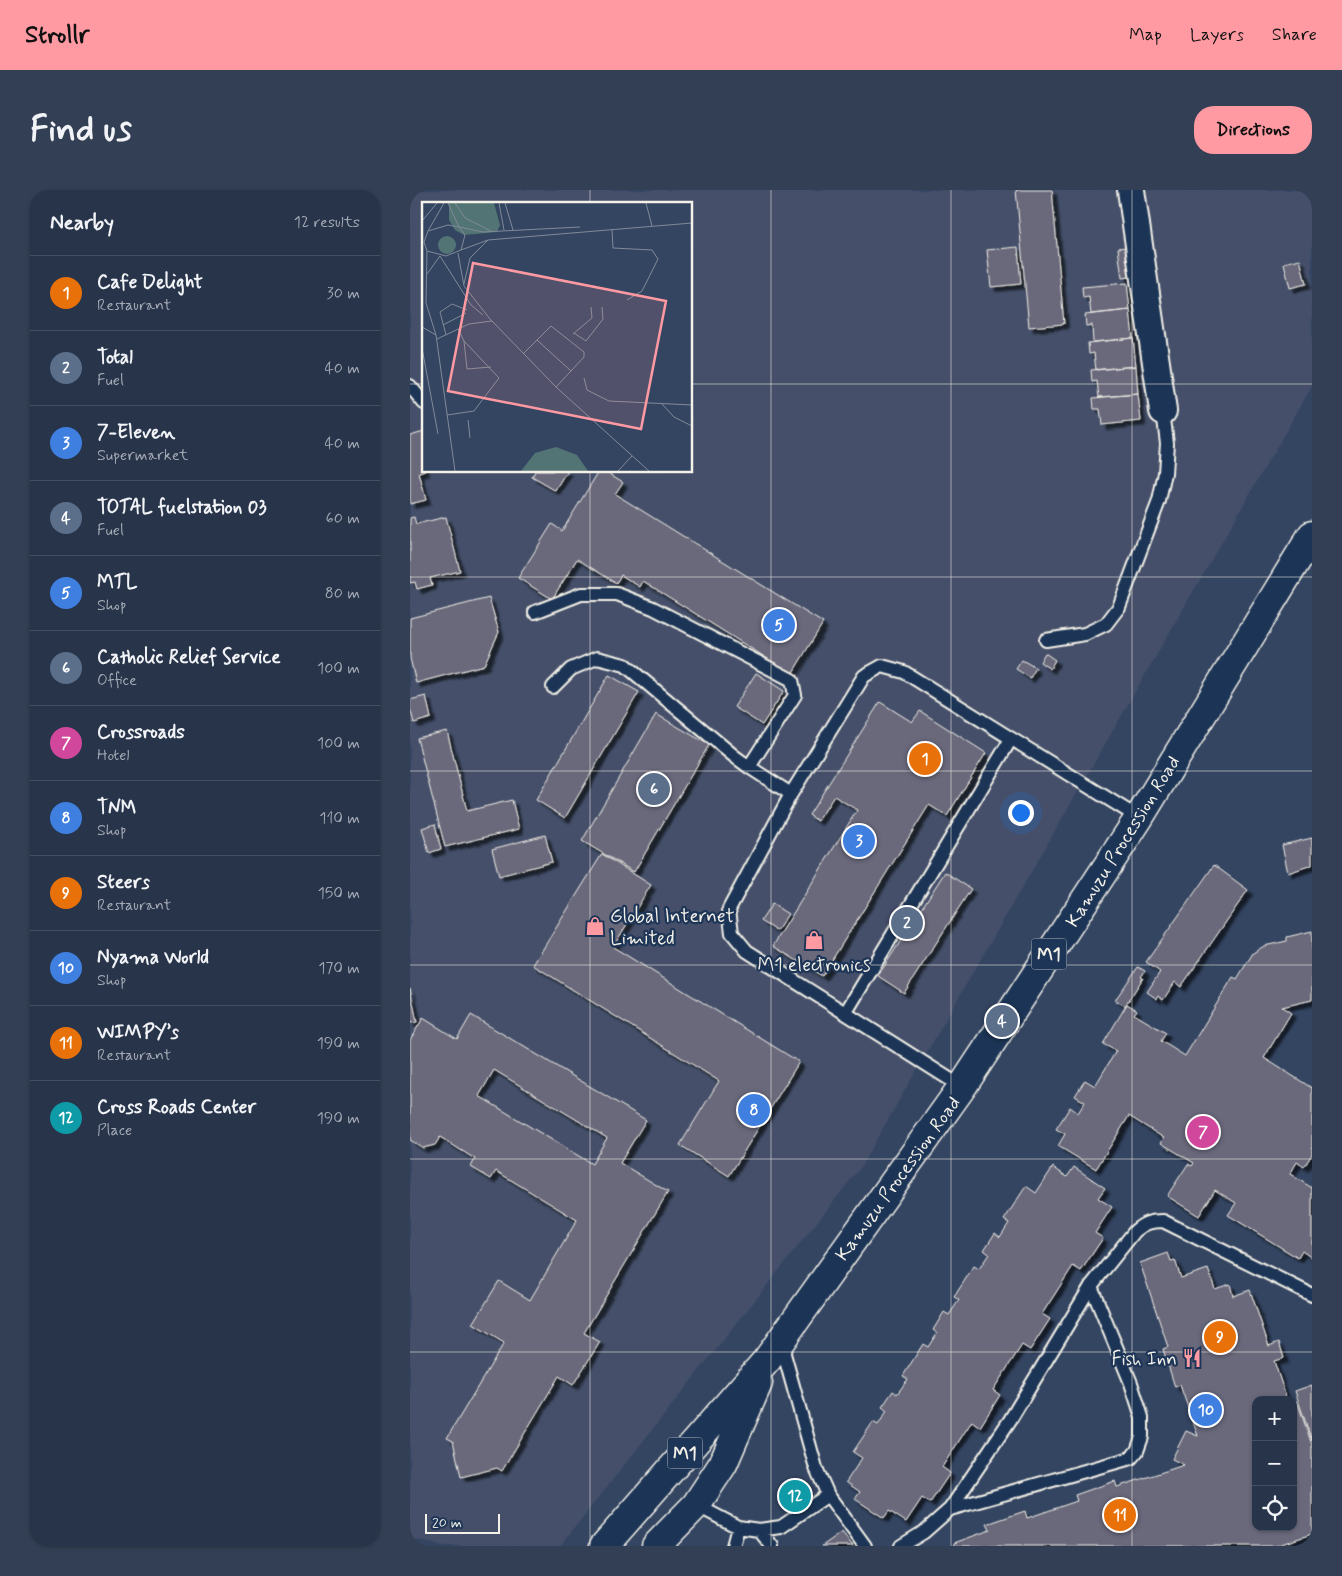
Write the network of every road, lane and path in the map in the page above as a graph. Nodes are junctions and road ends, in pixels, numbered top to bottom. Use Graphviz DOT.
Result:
graph roads {
  1 [pos="1130,190"];
  2 [pos="410,386"];
  3 [pos="422,401"];
  4 [pos="1163,411"];
  5 [pos="1312,536"];
  6 [pos="536,612"];
  7 [pos="1046,640"];
  8 [pos="553,687"];
  9 [pos="1011,739"];
  10 [pos="749,768"];
  11 [pos="791,794"];
  12 [pos="1139,818"];
  13 [pos="846,1012"];
  14 [pos="962,1087"];
  15 [pos="1091,1286"];
  16 [pos="1312,1295"];
  17 [pos="774,1351"];
  18 [pos="828,1495"];
  19 [pos="696,1505"];
  20 [pos="950,1509"];
  21 [pos="738,1527"];
  22 [pos="760,1530"];
  23 [pos="604,1546"];
  24 [pos="656,1546"];
  25 [pos="733,1546"];
  26 [pos="772,1546"];
  27 [pos="865,1546"];
  28 [pos="901,1546"];
  1 -- 4 [label="street"];
  2 -- 3 [label="lane"];
  4 -- 7 [label="lane"];
  5 -- 12 [label="highway, Kamuzu Procession Road / M1"];
  6 -- 10 [label="lane"];
  8 -- 10 [label="lane"];
  9 -- 11 [label="lane"];
  9 -- 12 [label="lane"];
  9 -- 13 [label="lane"];
  10 -- 11 [label="lane"];
  11 -- 13 [label="lane"];
  12 -- 14 [label="highway, Kamuzu Procession Road / M1"];
  13 -- 14 [label="lane"];
  14 -- 17 [label="highway, Kamuzu Procession Road / M1"];
  15 -- 16 [label="lane"];
  15 -- 20 [label="lane"];
  15 -- 20 [label="lane"];
  17 -- 18 [label="lane"];
  17 -- 19 [label="highway, M1"];
  17 -- 23 [label="highway, M1"];
  18 -- 22 [label="lane"];
  18 -- 27 [label="lane"];
  19 -- 21 [label="lane"];
  19 -- 24 [label="highway, M1"];
  20 -- 28 [label="lane"];
  21 -- 22 [label="lane"];
  21 -- 25 [label="lane"];
  22 -- 26 [label="lane"];
}
